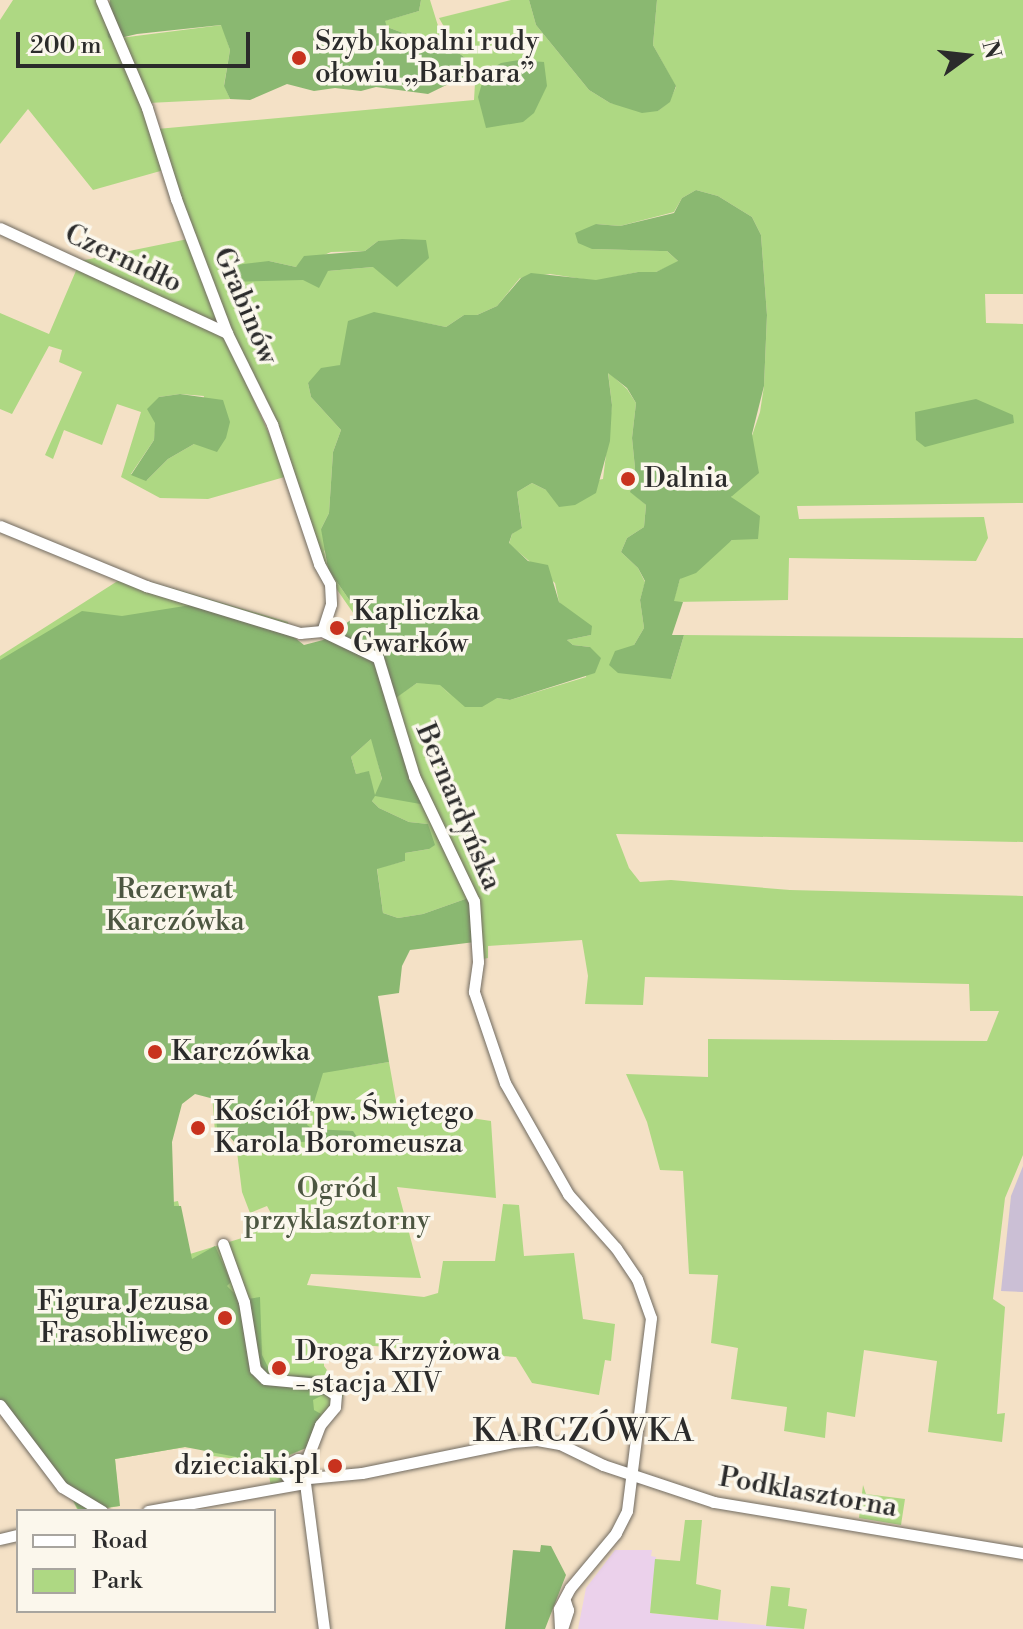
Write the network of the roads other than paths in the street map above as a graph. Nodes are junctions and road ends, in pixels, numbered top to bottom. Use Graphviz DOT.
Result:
graph roads {
  1 [pos="101,0"];
  2 [pos="0,228"];
  3 [pos="227,333"];
  4 [pos="0,526"];
  5 [pos="322,631"];
  6 [pos="223,1244"];
  7 [pos="0,1405"];
  8 [pos="306,1461"];
  9 [pos="634,1474"];
  10 [pos="302,1481"];
  11 [pos="99,1509"];
  12 [pos="160,1509"];
  13 [pos="1023,1553"];
  14 [pos="324,1629"];
  15 [pos="561,1629"];
  1 -- 3 [label="street, Grabinów"];
  2 -- 3 [label="street, Czernidło"];
  3 -- 5 [label="street, Grabinów"];
  4 -- 5 [label="street, Bernardyńska"];
  5 -- 9 [label="street, Bernardyńska"];
  6 -- 8 [label="street"];
  7 -- 11 [label="street"];
  8 -- 10 [label="street"];
  8 -- 10 [label="street"];
  9 -- 10 [label="street, Podklasztorna"];
  9 -- 13 [label="street, Podklasztorna"];
  9 -- 15 [label="street, Bernardyńska"];
  10 -- 12 [label="street, Podklasztorna"];
  10 -- 14 [label="street"];
}
